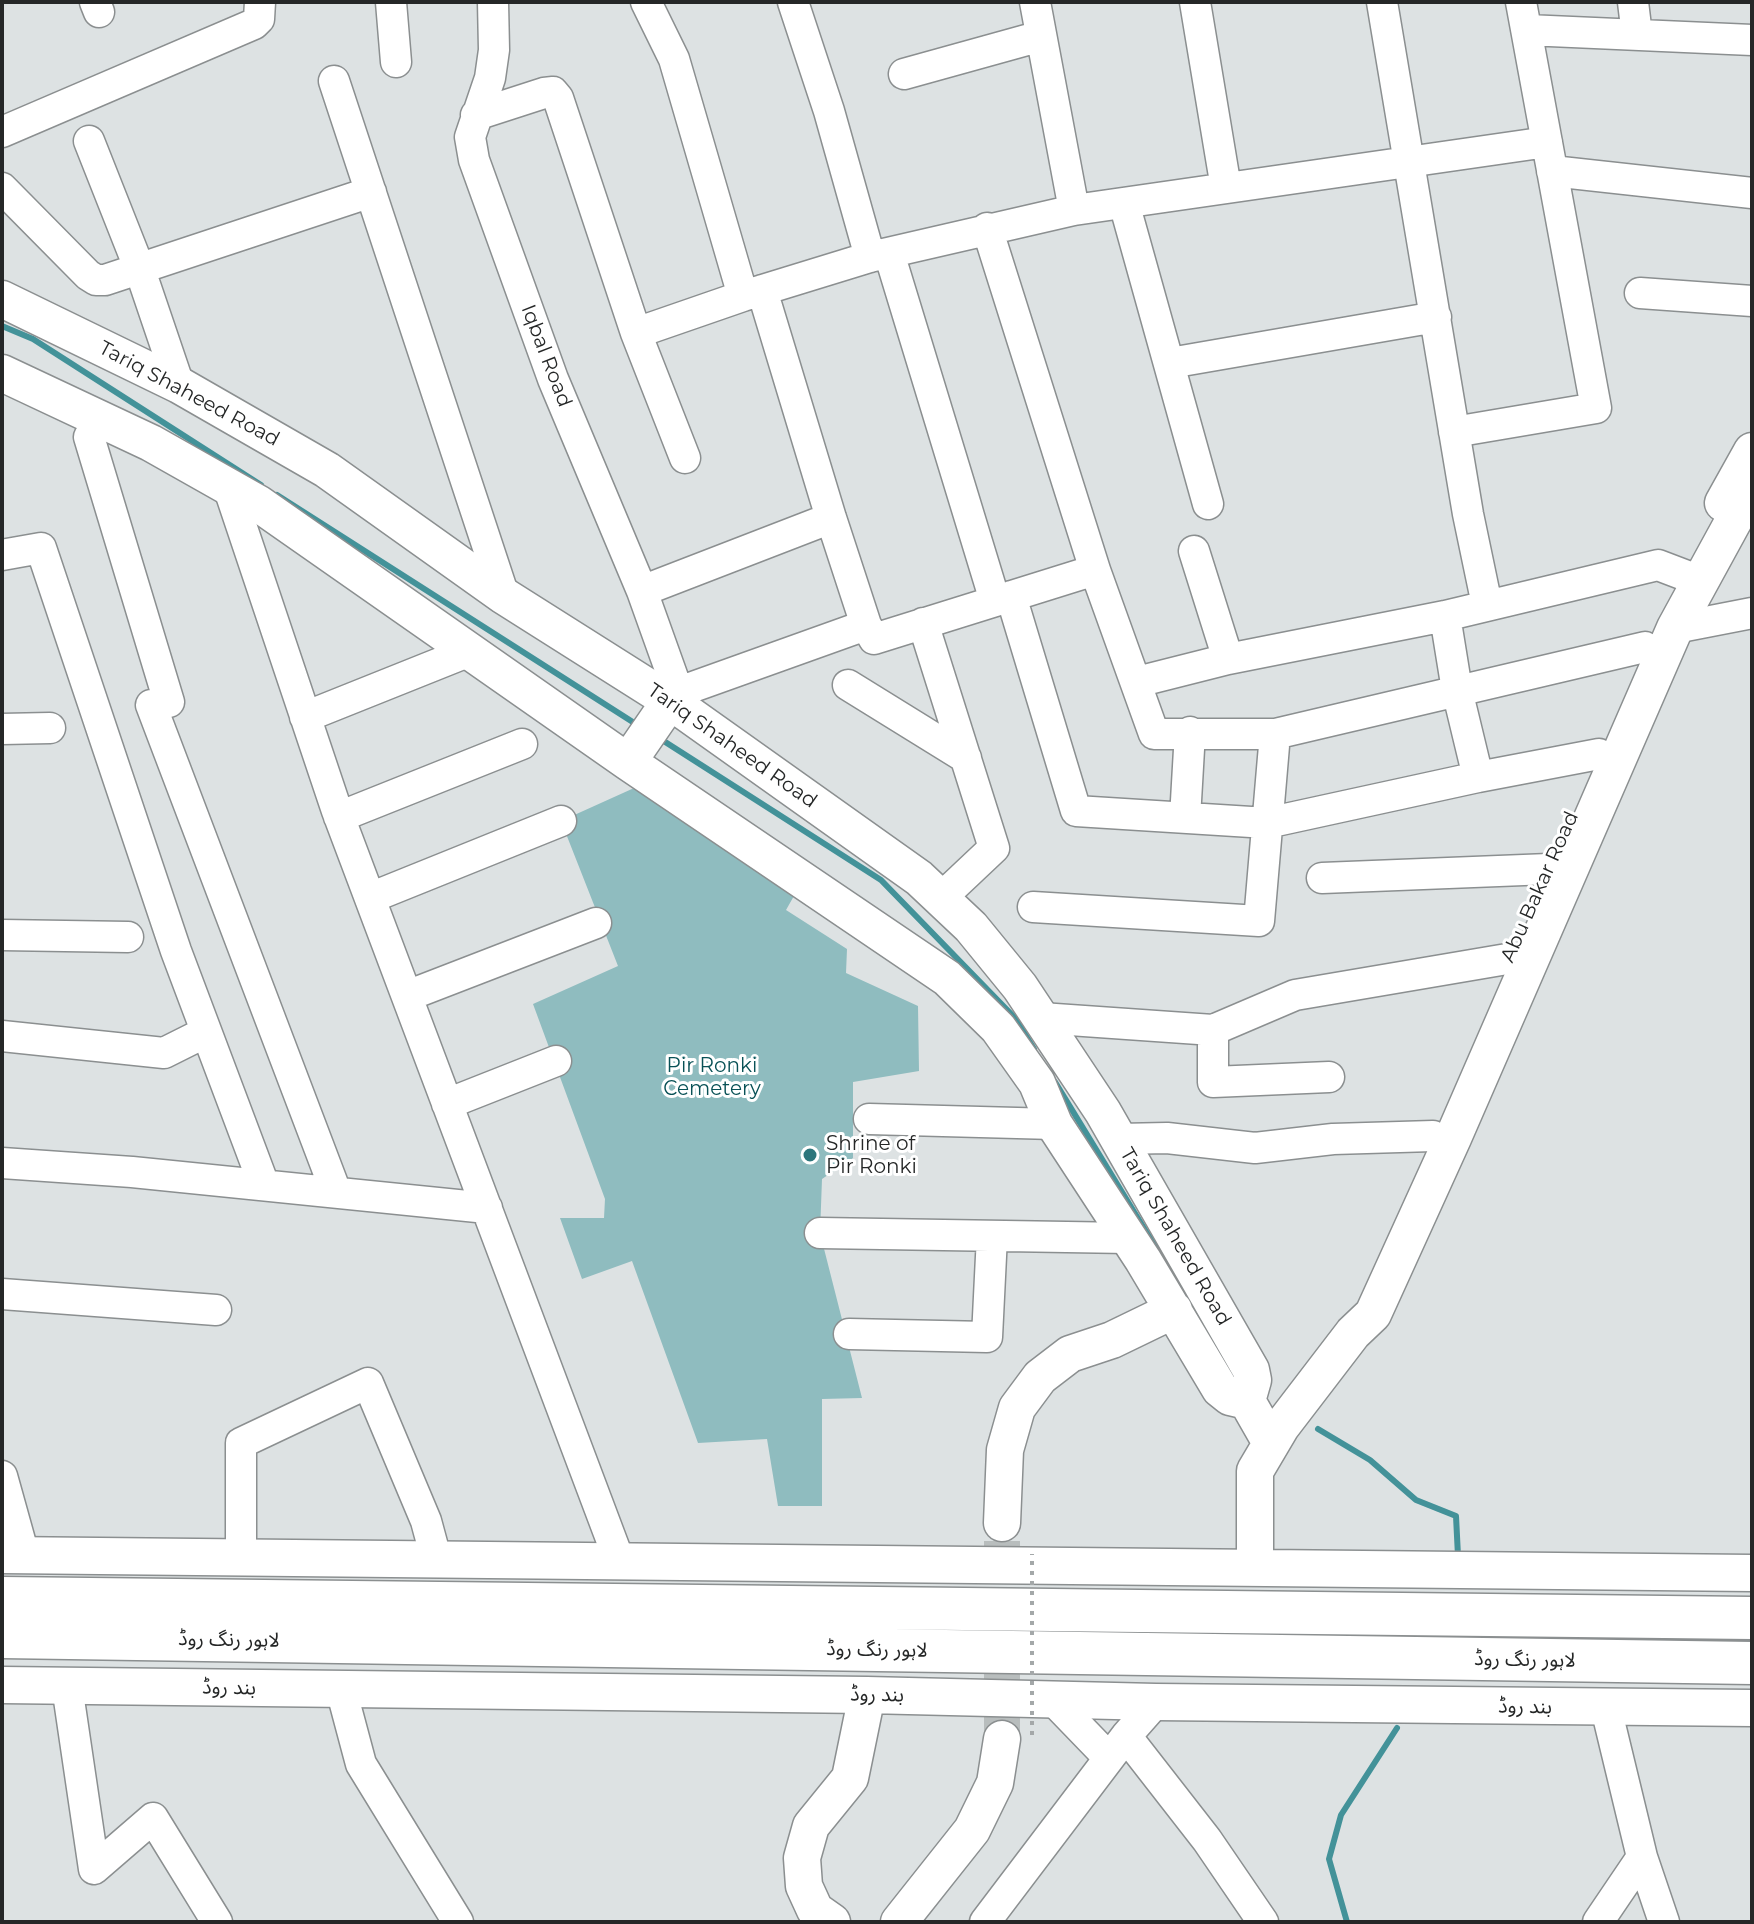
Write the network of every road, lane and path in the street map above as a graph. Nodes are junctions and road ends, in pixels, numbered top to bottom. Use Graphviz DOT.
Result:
graph roads {
  1 [pos="260,2"];
  2 [pos="391,2"];
  3 [pos="493,2"];
  4 [pos="646,2"];
  5 [pos="794,2"];
  6 [pos="1035,2"];
  7 [pos="1195,2"];
  8 [pos="1382,2"];
  9 [pos="1633,2"];
  10 [pos="1524,16"];
  11 [pos="1637,35"];
  12 [pos="1041,36"];
  13 [pos="1752,40"];
  14 [pos="396,62"];
  15 [pos="904,74"];
  16 [pos="334,81"];
  17 [pos="476,115"];
  18 [pos="2,132"];
  19 [pos="89,141"];
  20 [pos="1550,157"];
  21 [pos="1409,162"];
  22 [pos="2,188"];
  23 [pos="1226,188"];
  24 [pos="371,192"];
  25 [pos="1752,193"];
  26 [pos="1124,203"];
  27 [pos="1074,210"];
  28 [pos="987,228"];
  29 [pos="880,255"];
  30 [pos="140,270"];
  31 [pos="752,293"];
  32 [pos="1640,293"];
  33 [pos="2,299"];
  34 [pos="1752,301"];
  35 [pos="1436,317"];
  36 [pos="636,333"];
  37 [pos="1170,363"];
  38 [pos="2,373"];
  39 [pos="179,385"];
  40 [pos="99,419"];
  41 [pos="1454,432"];
  42 [pos="1752,451"];
  43 [pos="685,458"];
  44 [pos="228,486"];
  45 [pos="1752,487"];
  46 [pos="1208,504"];
  47 [pos="831,518"];
  48 [pos="1742,520"];
  49 [pos="1194,551"];
  50 [pos="2,555"];
  51 [pos="1095,570"];
  52 [pos="1691,578"];
  53 [pos="642,591"];
  54 [pos="504,596"];
  55 [pos="1003,598"];
  56 [pos="1487,605"];
  57 [pos="1752,613"];
  58 [pos="1445,616"];
  59 [pos="923,623"];
  60 [pos="866,625"];
  61 [pos="1675,628"];
  62 [pos="1645,647"];
  63 [pos="470,651"];
  64 [pos="1228,659"];
  65 [pos="1137,682"];
  66 [pos="848,685"];
  67 [pos="1457,690"];
  68 [pos="670,701"];
  69 [pos="305,717"];
  70 [pos="50,728"];
  71 [pos="2,729"];
  72 [pos="1190,732"];
  73 [pos="1275,734"];
  74 [pos="522,744"];
  75 [pos="1599,754"];
  76 [pos="966,758"];
  77 [pos="630,759"];
  78 [pos="1478,777"];
  79 [pos="339,817"];
  80 [pos="1185,818"];
  81 [pos="561,821"];
  82 [pos="1267,823"];
  83 [pos="1549,869"];
  84 [pos="1322,878"];
  85 [pos="370,898"];
  86 [pos="941,898"];
  87 [pos="1033,907"];
  88 [pos="596,923"];
  89 [pos="2,935"];
  90 [pos="128,937"];
  91 [pos="1507,959"];
  92 [pos="407,996"];
  93 [pos="1041,1018"];
  94 [pos="1213,1030"];
  95 [pos="206,1032"];
  96 [pos="2,1036"];
  97 [pos="556,1061"];
  98 [pos="1329,1077"];
  99 [pos="447,1104"];
  100 [pos="869,1119"];
  101 [pos="1054,1124"];
  102 [pos="1433,1136"];
  103 [pos="1119,1139"];
  104 [pos="2,1163"];
  105 [pos="264,1185"];
  106 [pos="336,1192"];
  107 [pos="487,1208"];
  108 [pos="820,1233"];
  109 [pos="992,1236"];
  110 [pos="1128,1238"];
  111 [pos="2,1294"];
  112 [pos="216,1310"];
  113 [pos="1174,1310"];
  114 [pos="1353,1333"];
  115 [pos="849,1334"];
  116 [pos="1247,1401"];
  117 [pos="1271,1443"];
  118 [pos="2,1476"];
  119 [pos="1002,1523"];
  120 [pos="1032,1554"];
  121 [pos="13,1555"];
  122 [pos="241,1557"];
  123 [pos="436,1558"];
  124 [pos="619,1560"];
  125 [pos="1255,1567"];
  126 [pos="1752,1573"];
  127 [pos="2,1598"];
  128 [pos="1752,1618"];
  129 [pos="2,1637"];
  130 [pos="1752,1663"];
  131 [pos="2,1685"];
  132 [pos="67,1686"];
  133 [pos="341,1689"];
  134 [pos="867,1695"];
  135 [pos="1052,1699"];
  136 [pos="1156,1702"];
  137 [pos="1606,1708"];
  138 [pos="1752,1708"];
  139 [pos="1017,1737"];
  140 [pos="1117,1747"];
  141 [pos="1642,1857"];
  142 [pos="217,1922"];
  143 [pos="458,1922"];
  144 [pos="832,1922"];
  145 [pos="899,1922"];
  146 [pos="985,1922"];
  147 [pos="1263,1922"];
  148 [pos="1598,1922"];
  149 [pos="1664,1922"];
  1 -- 18 [label="street"];
  2 -- 14 [label="street"];
  3 -- 17 [label="street, Iqbal Road"];
  4 -- 31 [label="street"];
  5 -- 29 [label="street"];
  6 -- 12 [label="street"];
  7 -- 23 [label="street"];
  8 -- 21 [label="street"];
  9 -- 11 [label="street"];
  10 -- 11 [label="street"];
  10 -- 20 [label="street"];
  11 -- 13 [label="street"];
  12 -- 15 [label="street"];
  12 -- 27 [label="street"];
  16 -- 24 [label="street"];
  17 -- 36 [label="street"];
  17 -- 53 [label="street, Iqbal Road"];
  19 -- 30 [label="street"];
  20 -- 21 [label="street"];
  20 -- 25 [label="street"];
  20 -- 41 [label="street"];
  21 -- 23 [label="street"];
  21 -- 35 [label="street"];
  22 -- 30 [label="street"];
  23 -- 26 [label="street"];
  24 -- 30 [label="street"];
  24 -- 54 [label="street"];
  26 -- 27 [label="street"];
  26 -- 37 [label="street"];
  27 -- 28 [label="street"];
  28 -- 29 [label="street"];
  28 -- 51 [label="street"];
  29 -- 31 [label="street"];
  29 -- 55 [label="street"];
  30 -- 39 [label="street"];
  31 -- 36 [label="street"];
  31 -- 47 [label="street"];
  32 -- 34 [label="street"];
  33 -- 39 [label="main road, Tariq Shaheed Road"];
  35 -- 37 [label="street"];
  35 -- 41 [label="street"];
  36 -- 43 [label="street"];
  37 -- 46 [label="street"];
  38 -- 40 [label="main road, Tariq Shaheed Road"];
  39 -- 54 [label="main road, Tariq Shaheed Road"];
  40 -- 44 [label="main road, Tariq Shaheed Road"];
  40 -- 106 [label="street"];
  41 -- 56 [label="street"];
  42 -- 52 [label="main road, Abu Bakar Road"];
  44 -- 63 [label="main road, Tariq Shaheed Road"];
  44 -- 69 [label="street"];
  45 -- 48 [label="main road, Abu Bakar Road"];
  47 -- 53 [label="street"];
  47 -- 60 [label="street"];
  48 -- 52 [label="main road, Abu Bakar Road"];
  49 -- 64 [label="street"];
  50 -- 95 [label="street"];
  51 -- 55 [label="street"];
  51 -- 65 [label="street"];
  52 -- 56 [label="street"];
  52 -- 61 [label="main road, Abu Bakar Road"];
  52 -- 62 [label="main road, Abu Bakar Road"];
  53 -- 68 [label="street, Iqbal Road"];
  54 -- 68 [label="main road, Tariq Shaheed Road"];
  55 -- 59 [label="street"];
  55 -- 80 [label="street"];
  56 -- 58 [label="street"];
  57 -- 61 [label="street"];
  58 -- 64 [label="street"];
  58 -- 67 [label="street"];
  59 -- 60 [label="street"];
  59 -- 76 [label="street"];
  60 -- 68 [label="street"];
  61 -- 114 [label="main road, Abu Bakar Road"];
  62 -- 67 [label="street"];
  62 -- 75 [label="main road, Abu Bakar Road"];
  63 -- 69 [label="street"];
  63 -- 77 [label="main road, Tariq Shaheed Road"];
  64 -- 65 [label="street"];
  65 -- 72 [label="street"];
  66 -- 76 [label="street"];
  67 -- 73 [label="street"];
  67 -- 78 [label="street"];
  68 -- 77 [label="main road"];
  68 -- 86 [label="main road, Tariq Shaheed Road"];
  69 -- 79 [label="street"];
  70 -- 71 [label="street"];
  72 -- 73 [label="street"];
  72 -- 80 [label="street"];
  73 -- 82 [label="street"];
  74 -- 79 [label="street"];
  75 -- 78 [label="street"];
  75 -- 83 [label="main road, Abu Bakar Road"];
  76 -- 86 [label="street"];
  77 -- 101 [label="main road, Tariq Shaheed Road"];
  78 -- 82 [label="street"];
  79 -- 85 [label="street"];
  80 -- 82 [label="street"];
  81 -- 85 [label="street"];
  82 -- 87 [label="street"];
  83 -- 84 [label="street"];
  83 -- 91 [label="main road, Abu Bakar Road"];
  85 -- 92 [label="street"];
  86 -- 93 [label="main road, Tariq Shaheed Road"];
  88 -- 92 [label="street"];
  89 -- 90 [label="street"];
  91 -- 94 [label="street"];
  91 -- 102 [label="main road, Abu Bakar Road"];
  92 -- 99 [label="street"];
  93 -- 94 [label="street"];
  93 -- 103 [label="main road, Tariq Shaheed Road"];
  94 -- 98 [label="street"];
  95 -- 96 [label="street"];
  95 -- 105 [label="street"];
  97 -- 99 [label="street"];
  99 -- 107 [label="street"];
  100 -- 101 [label="street"];
  101 -- 110 [label="main road, Tariq Shaheed Road"];
  102 -- 103 [label="street"];
  102 -- 114 [label="main road, Abu Bakar Road"];
  103 -- 116 [label="main road, Tariq Shaheed Road"];
  104 -- 105 [label="street"];
  105 -- 106 [label="street"];
  106 -- 107 [label="street"];
  107 -- 124 [label="street"];
  108 -- 109 [label="street"];
  109 -- 110 [label="street"];
  109 -- 115 [label="street"];
  110 -- 113 [label="main road, Tariq Shaheed Road"];
  111 -- 112 [label="street"];
  113 -- 116 [label="main road, Tariq Shaheed Road"];
  113 -- 119 [label="main road"];
  114 -- 117 [label="main road, Abu Bakar Road"];
  116 -- 117 [label="main road, Tariq Shaheed Road"];
  117 -- 125 [label="main road, Abu Bakar Road"];
  118 -- 121 [label="street"];
  120 -- 139 [label="path, bridge"];
  121 -- 122 [label="main road"];
  122 -- 123 [label="main road"];
  122 -- 123 [label="street"];
  123 -- 124 [label="main road"];
  124 -- 125 [label="main road"];
  125 -- 126 [label="main road"];
  127 -- 128 [label="highway, لاہور رنگ روڈ"];
  129 -- 130 [label="highway, لاہور رنگ روڈ"];
  131 -- 132 [label="main road, بند روڈ"];
  132 -- 133 [label="main road, بند روڈ"];
  132 -- 142 [label="street"];
  133 -- 134 [label="main road, بند روڈ"];
  133 -- 143 [label="street"];
  134 -- 135 [label="main road, بند روڈ"];
  134 -- 144 [label="main road"];
  135 -- 136 [label="main road, بند روڈ"];
  135 -- 140 [label="street"];
  136 -- 137 [label="main road, بند روڈ"];
  136 -- 140 [label="street"];
  137 -- 138 [label="main road, بند روڈ"];
  137 -- 141 [label="street"];
  139 -- 145 [label="main road"];
  140 -- 146 [label="street"];
  140 -- 147 [label="street"];
  141 -- 148 [label="street"];
  141 -- 149 [label="street"];
}
